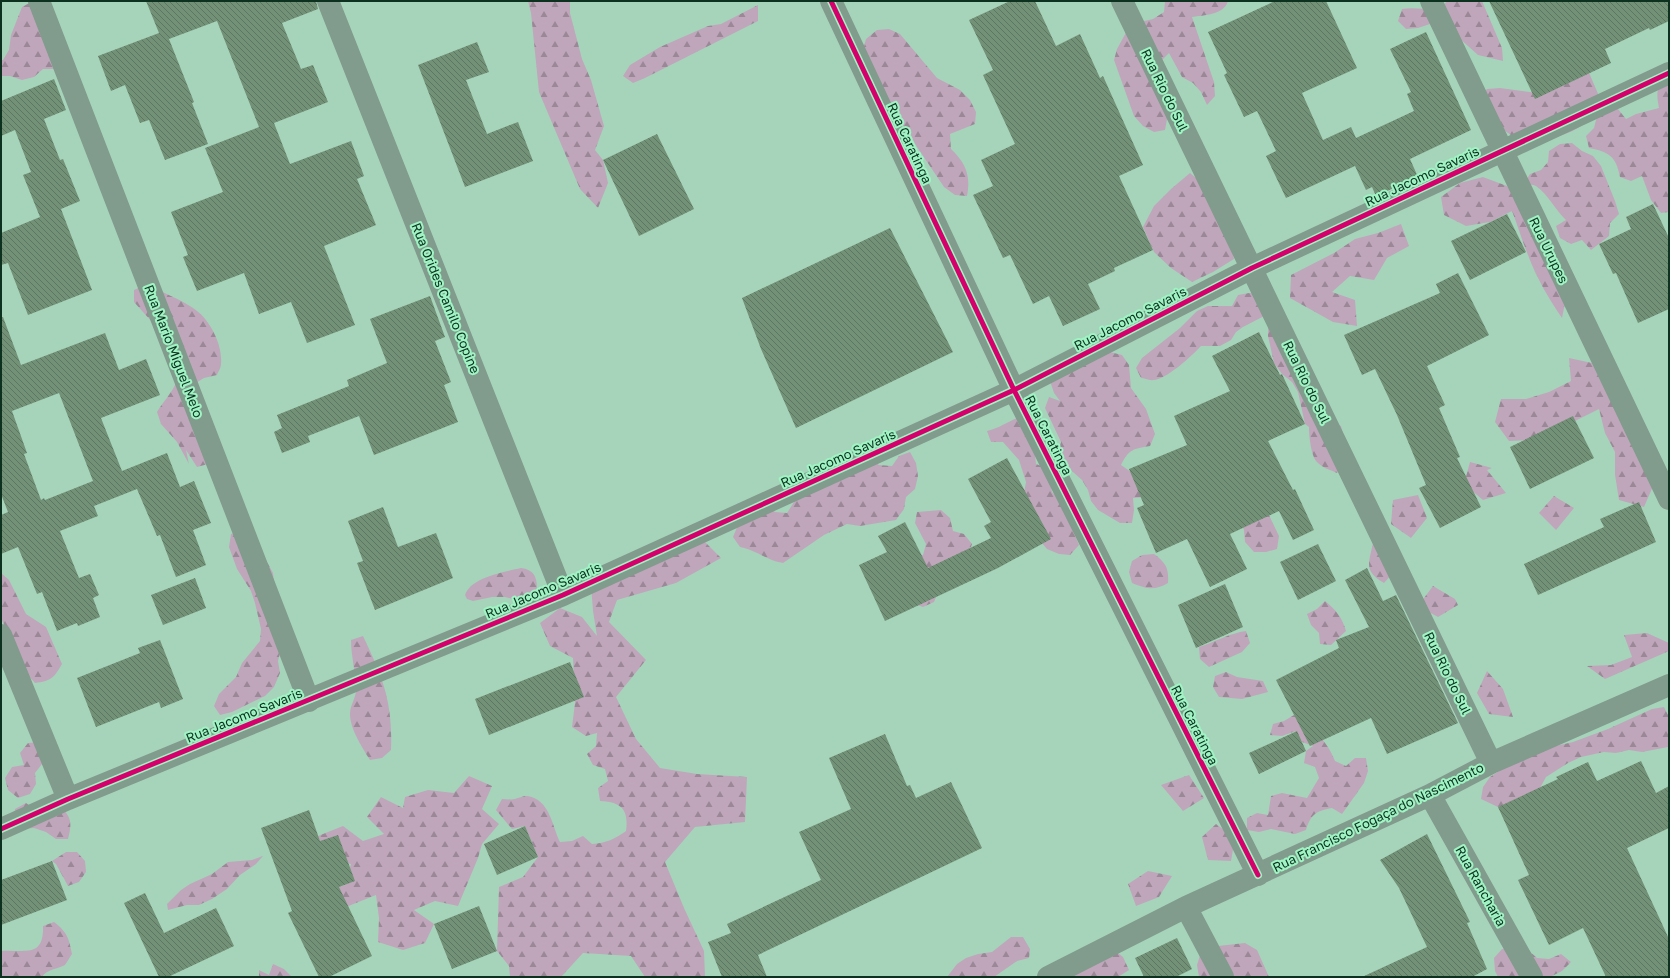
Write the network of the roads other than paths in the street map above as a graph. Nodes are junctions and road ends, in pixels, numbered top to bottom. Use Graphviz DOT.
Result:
graph roads {
  1 [pos="39,1"];
  2 [pos="328,1"];
  3 [pos="831,1"];
  4 [pos="1122,1"];
  5 [pos="1431,1"];
  6 [pos="1669,73"];
  7 [pos="1502,151"];
  8 [pos="1252,268"];
  9 [pos="1014,390"];
  10 [pos="1669,499"];
  11 [pos="563,595"];
  12 [pos="1,635"];
  13 [pos="1669,685"];
  14 [pos="309,701"];
  15 [pos="1491,763"];
  16 [pos="1430,795"];
  17 [pos="68,799"];
  18 [pos="1,829"];
  19 [pos="1258,875"];
  20 [pos="1186,907"];
  21 [pos="1048,977"];
  22 [pos="1223,977"];
  23 [pos="1532,977"];
  1 -- 14 [label="street, Rua Mario Miguel Melo"];
  2 -- 11 [label="street, Rua Orides Camilo Copine"];
  3 -- 9 [label="street, Rua Caratinga"];
  4 -- 8 [label="street, Rua Rio do Sul"];
  5 -- 7 [label="street, Rua Urupes"];
  6 -- 7 [label="street, Rua Jacomo Savaris"];
  7 -- 8 [label="street, Rua Jacomo Savaris"];
  7 -- 10 [label="street, Rua Urupes"];
  8 -- 9 [label="street, Rua Jacomo Savaris"];
  8 -- 15 [label="street, Rua Rio do Sul"];
  9 -- 11 [label="street, Rua Jacomo Savaris"];
  9 -- 19 [label="street, Rua Caratinga"];
  11 -- 14 [label="street, Rua Jacomo Savaris"];
  12 -- 17 [label="street"];
  13 -- 15 [label="street, Rua Francisco Fogaça do Nascimento"];
  14 -- 17 [label="street, Rua Jacomo Savaris"];
  15 -- 16 [label="street, Rua Francisco Fogaça do Nascimento"];
  16 -- 19 [label="street, Rua Francisco Fogaça do Nascimento"];
  16 -- 23 [label="street, Rua Rancharia"];
  17 -- 18 [label="street, Rua Jacomo Savaris"];
  19 -- 20 [label="street, Rua Francisco Fogaça do Nascimento"];
  20 -- 21 [label="street, Rua Francisco Fogaça do Nascimento"];
  20 -- 22 [label="street"];
}
